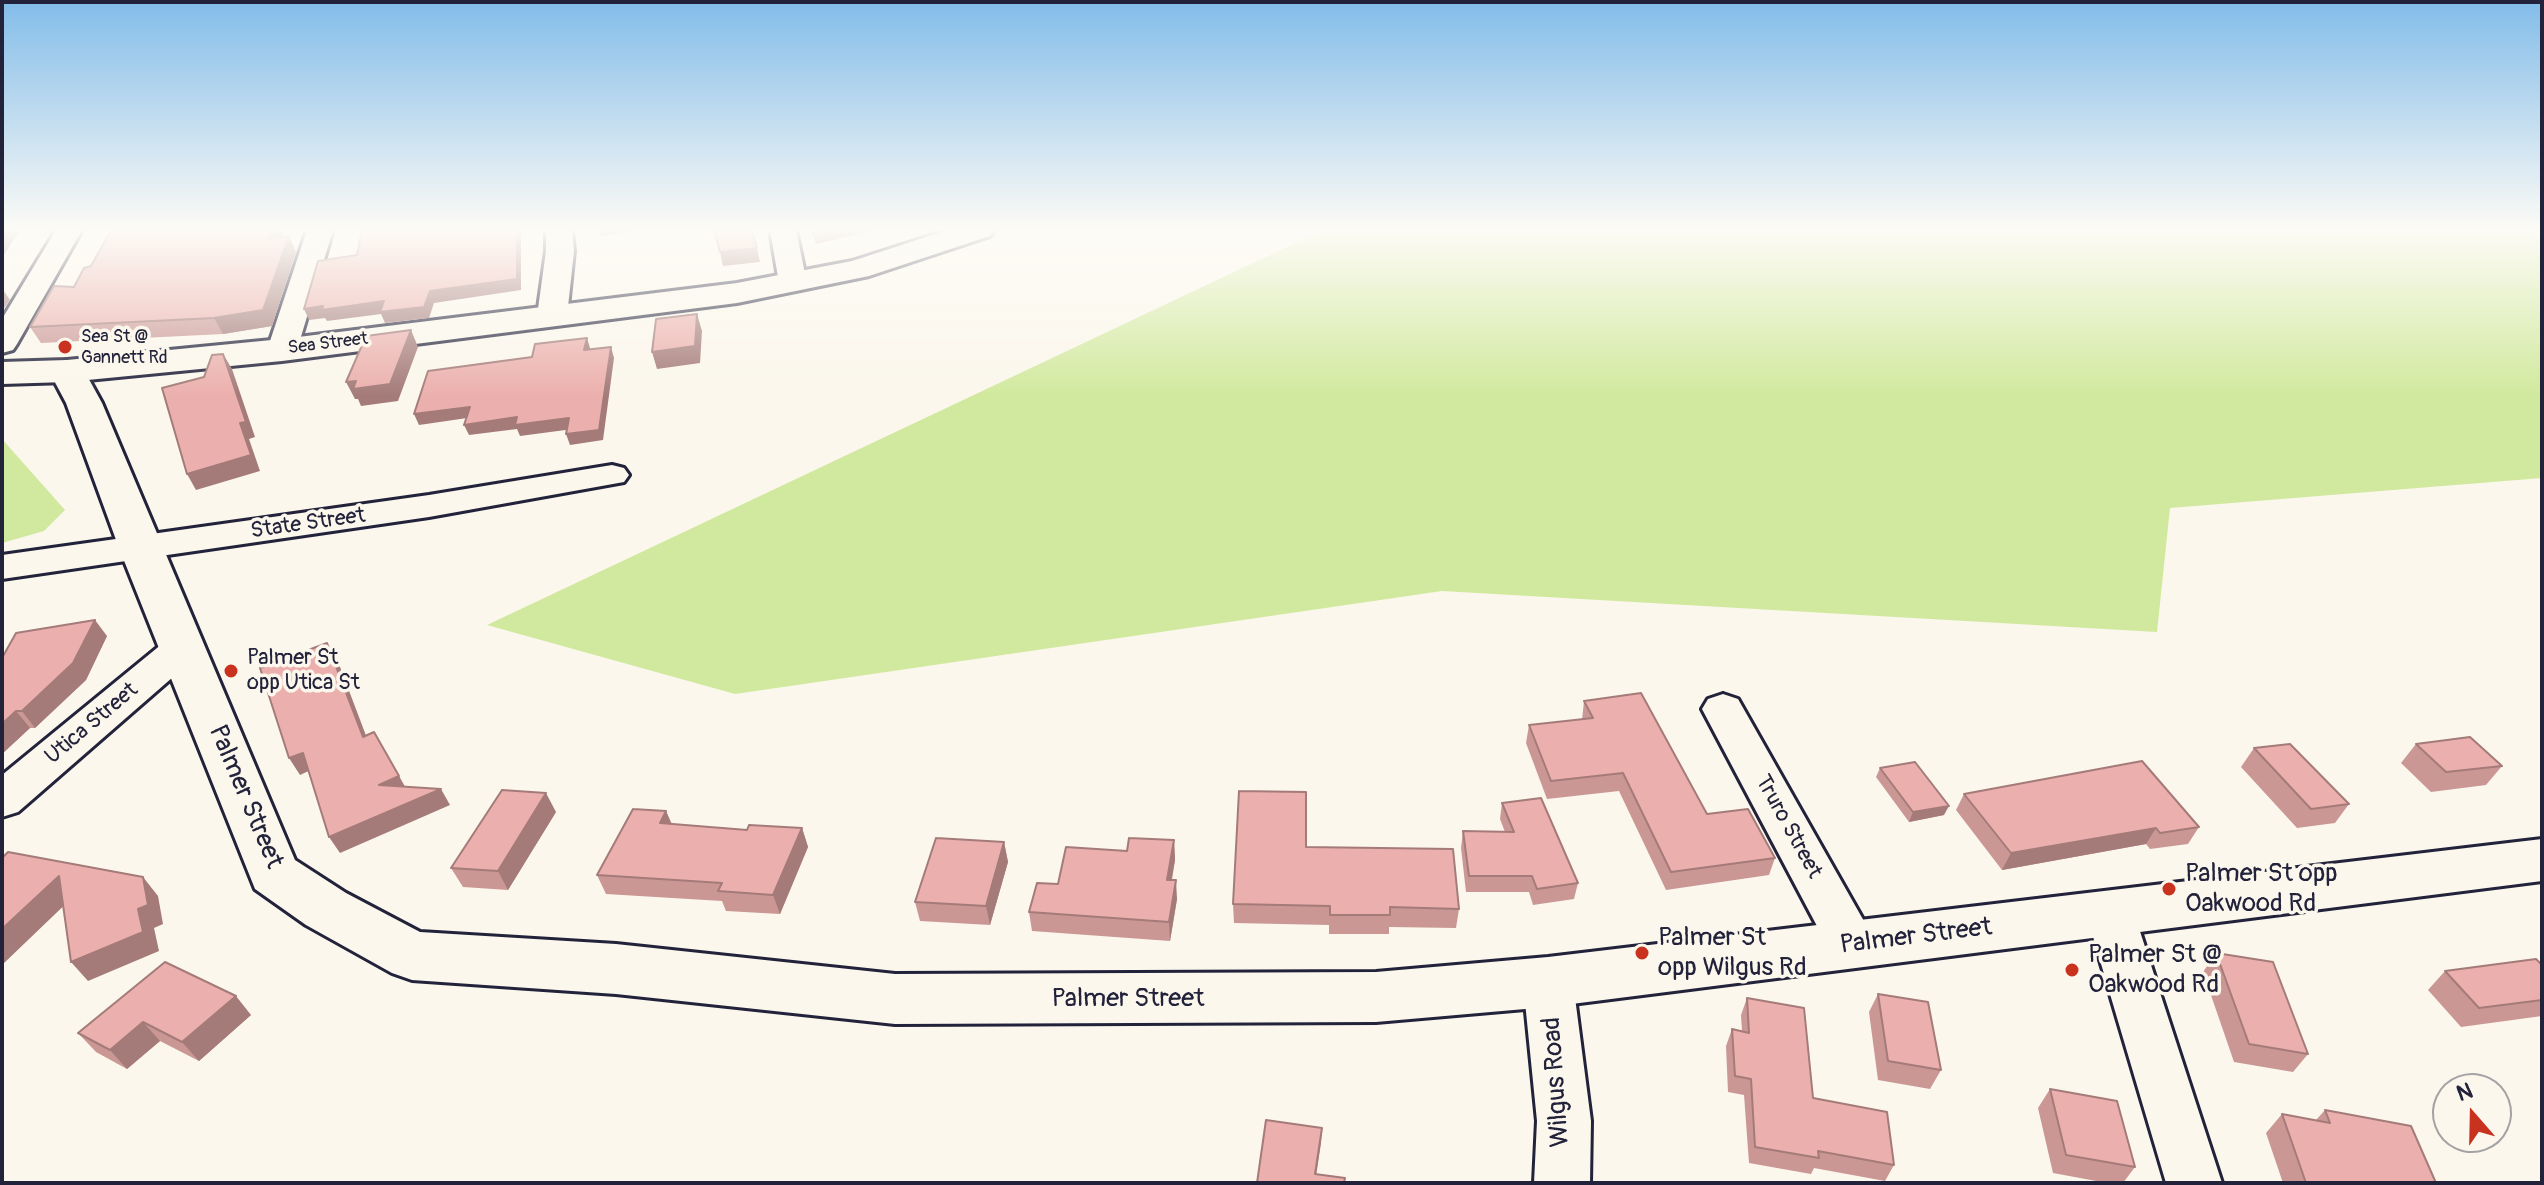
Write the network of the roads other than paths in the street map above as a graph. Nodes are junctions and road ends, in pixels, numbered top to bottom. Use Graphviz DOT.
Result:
graph roads {
  1 [pos="36,285"];
  2 [pos="302,285"];
  3 [pos="556,285"];
  4 [pos="776,285"];
  5 [pos="552,316"];
  6 [pos="2,344"];
  7 [pos="282,350"];
  8 [pos="67,371"];
  9 [pos="2,373"];
  10 [pos="612,475"];
  11 [pos="140,548"];
  12 [pos="2,567"];
  13 [pos="182,648"];
  14 [pos="1723,709"];
  15 [pos="2,800"];
  16 [pos="2542,860"];
  17 [pos="2110,913"];
  18 [pos="1852,945"];
  19 [pos="1548,982"];
  20 [pos="1562,1183"];
  21 [pos="2194,1183"];
  1 -- 6 [label="street"];
  2 -- 7 [label="street"];
  3 -- 5 [label="street"];
  4 -- 5 [label="street, Sea Street"];
  5 -- 7 [label="street, Sea Street"];
  7 -- 8 [label="street, Sea Street"];
  8 -- 9 [label="street, Sea Street"];
  8 -- 11 [label="street, Palmer Street"];
  10 -- 11 [label="street, State Street"];
  11 -- 12 [label="street, State Street"];
  11 -- 13 [label="street, Palmer Street"];
  13 -- 15 [label="street, Utica Street"];
  13 -- 19 [label="street, Palmer Street"];
  14 -- 18 [label="street, Truro Street"];
  16 -- 17 [label="street, Palmer Street"];
  17 -- 18 [label="street, Palmer Street"];
  17 -- 21 [label="street"];
  18 -- 19 [label="street, Palmer Street"];
  19 -- 20 [label="street, Wilgus Road"];
}
